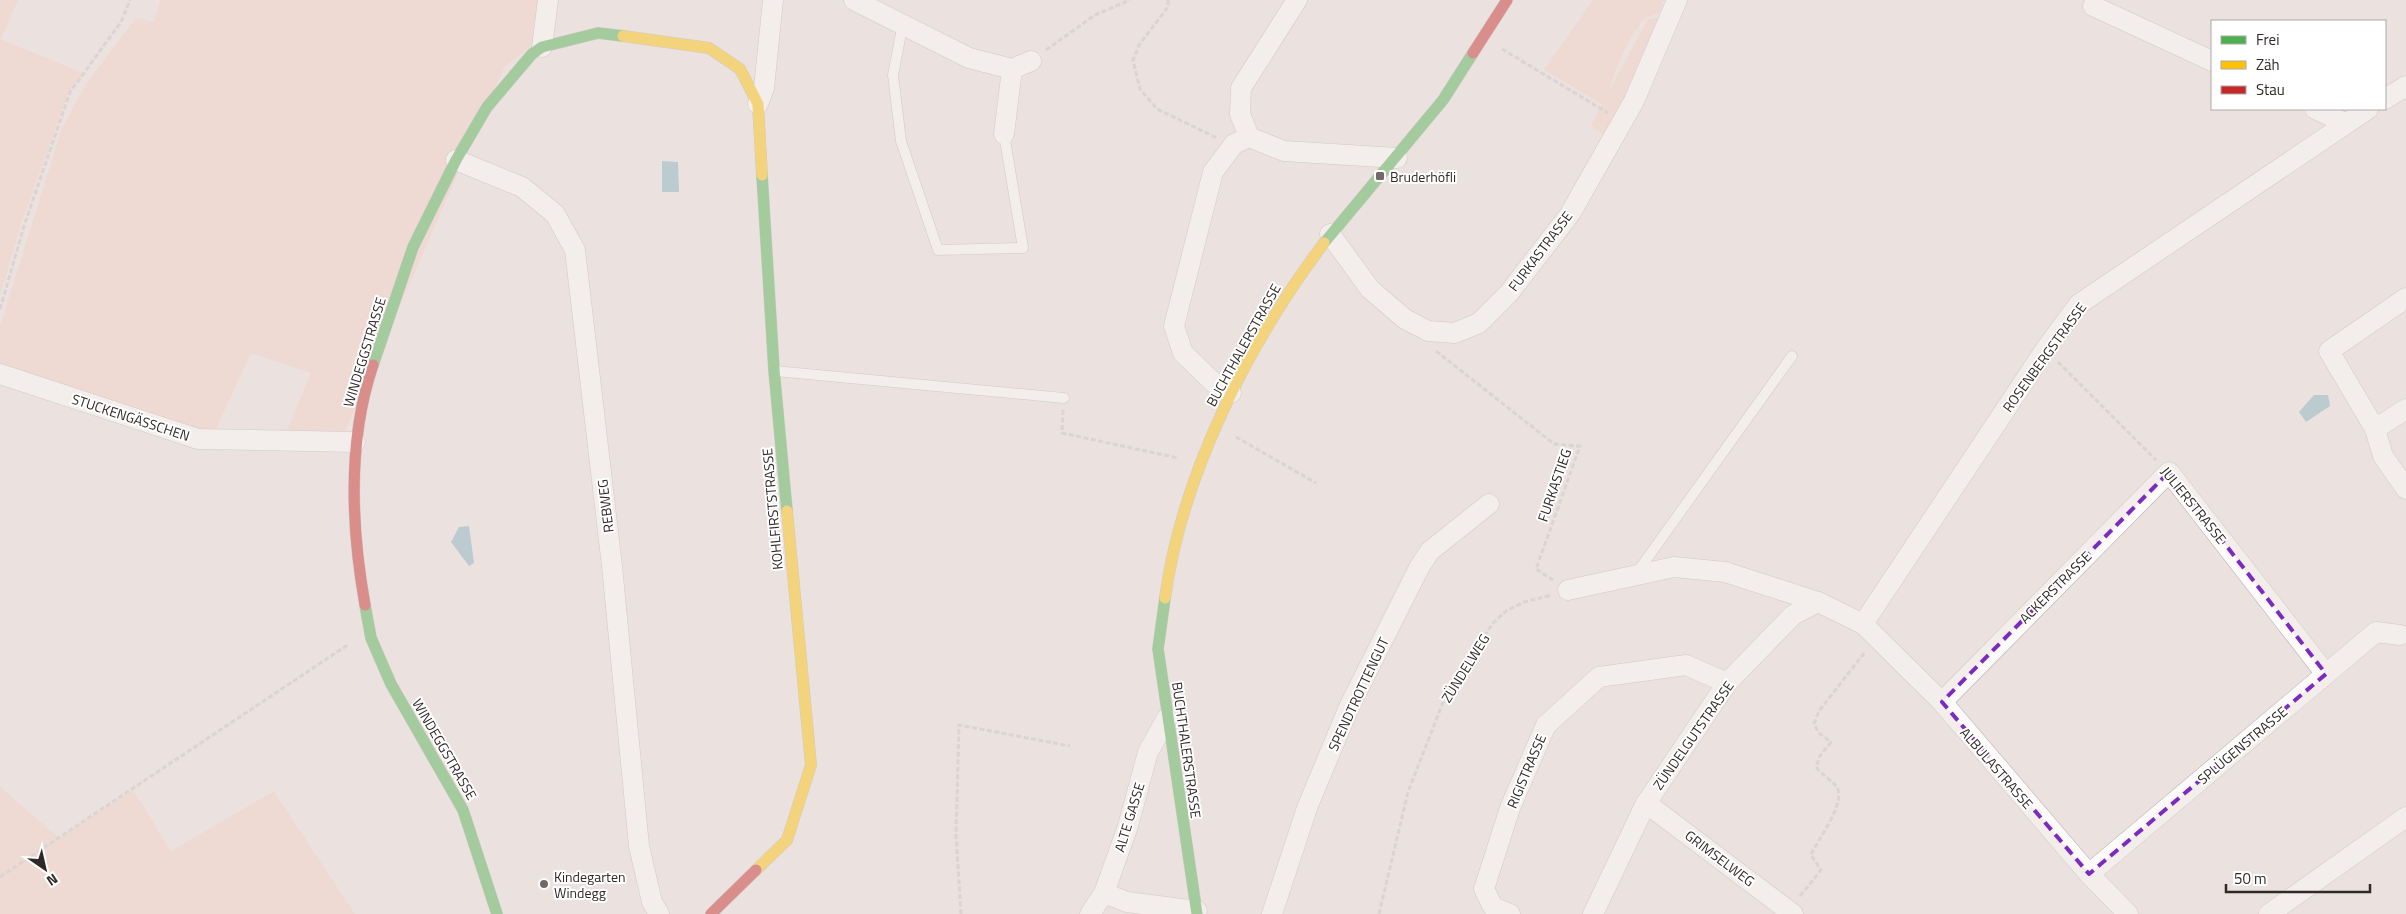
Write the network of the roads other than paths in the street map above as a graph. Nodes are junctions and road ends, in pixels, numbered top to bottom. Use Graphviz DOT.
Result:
graph roads {
  1 [pos="548,0"];
  2 [pos="773,0"];
  3 [pos="854,0"];
  4 [pos="1297,0"];
  5 [pos="1507,0"];
  6 [pos="1677,0"];
  7 [pos="2094,6"];
  8 [pos="903,22"];
  9 [pos="542,47"];
  10 [pos="1031,61"];
  11 [pos="2211,61"];
  12 [pos="740,69"];
  13 [pos="1012,69"];
  14 [pos="2406,86"];
  15 [pos="2386,98"];
  16 [pos="758,104"];
  17 [pos="2317,110"];
  18 [pos="2366,110"];
  19 [pos="2345,122"];
  20 [pos="1004,134"];
  21 [pos="1241,140"];
  22 [pos="1397,158"];
  23 [pos="456,160"];
  24 [pos="1330,234"];
  25 [pos="2406,298"];
  26 [pos="1792,356"];
  27 [pos="774,370"];
  28 [pos="0,374"];
  29 [pos="1231,393"];
  30 [pos="1064,398"];
  31 [pos="2406,409"];
  32 [pos="2375,429"];
  33 [pos="355,442"];
  34 [pos="2169,472"];
  35 [pos="2406,489"];
  36 [pos="1489,504"];
  37 [pos="1634,576"];
  38 [pos="1568,590"];
  39 [pos="1818,602"];
  40 [pos="1869,631"];
  41 [pos="2400,635"];
  42 [pos="2326,674"];
  43 [pos="1727,683"];
  44 [pos="1942,702"];
  45 [pos="1167,718"];
  46 [pos="1646,803"];
  47 [pos="2406,817"];
  48 [pos="2089,874"];
  49 [pos="1104,893"];
  50 [pos="1197,912"];
  51 [pos="1791,913"];
  52 [pos="498,914"];
  53 [pos="659,914"];
  54 [pos="711,914"];
  55 [pos="1090,914"];
  56 [pos="1272,914"];
  57 [pos="1510,914"];
  58 [pos="1593,914"];
  59 [pos="2128,914"];
  60 [pos="2269,914"];
  1 -- 9 [label="street"];
  2 -- 16 [label="street"];
  3 -- 8 [label="street"];
  4 -- 21 [label="street"];
  5 -- 22 [label="street, BUCHTHALERSTRASSE"];
  6 -- 24 [label="street, FURKASTRASSE"];
  7 -- 11 [label="street"];
  8 -- 13 [label="street"];
  8 -- 20 [label="lane"];
  9 -- 12 [label="street, WINDEGGSTRASSE"];
  9 -- 23 [label="street, WINDEGGSTRASSE"];
  10 -- 13 [label="street"];
  12 -- 16 [label="street, KOHLFIRSTSTRASSE"];
  13 -- 20 [label="street"];
  14 -- 15 [label="street"];
  16 -- 27 [label="street, KOHLFIRSTSTRASSE"];
  17 -- 19 [label="street"];
  18 -- 19 [label="street, ROSENBERGSTRASSE"];
  19 -- 40 [label="street, ROSENBERGSTRASSE"];
  21 -- 22 [label="street"];
  21 -- 29 [label="street"];
  22 -- 24 [label="street, BUCHTHALERSTRASSE"];
  23 -- 33 [label="street, WINDEGGSTRASSE"];
  23 -- 53 [label="street, REBWEG"];
  24 -- 29 [label="street, BUCHTHALERSTRASSE"];
  25 -- 32 [label="street"];
  26 -- 37 [label="lane"];
  27 -- 30 [label="lane"];
  27 -- 54 [label="street, KOHLFIRSTSTRASSE"];
  28 -- 33 [label="street, STUCKENGÄSSCHEN"];
  29 -- 45 [label="street, BUCHTHALERSTRASSE"];
  31 -- 32 [label="street"];
  32 -- 35 [label="street"];
  33 -- 52 [label="street, WINDEGGSTRASSE"];
  34 -- 42 [label="street, JULIERSTRASSE"];
  34 -- 44 [label="street, ACKERSTRASSE"];
  36 -- 56 [label="street, SPENDTROTTENGUT"];
  37 -- 38 [label="street"];
  37 -- 39 [label="street"];
  39 -- 40 [label="street"];
  39 -- 43 [label="street, ZÜNDELGUTSTRASSE"];
  40 -- 44 [label="street, ALBULASTRASSE"];
  41 -- 42 [label="street, SPLÜGENSTRASSE"];
  42 -- 48 [label="street, SPLÜGENSTRASSE"];
  43 -- 46 [label="street, ZÜNDELGUTSTRASSE"];
  43 -- 57 [label="street, RIGISTRASSE"];
  44 -- 48 [label="street, ALBULASTRASSE"];
  45 -- 49 [label="street, ALTE GASSE"];
  45 -- 50 [label="street, BUCHTHALERSTRASSE"];
  46 -- 51 [label="street, GRIMSELWEG"];
  46 -- 58 [label="street, ZÜNDELGUTSTRASSE"];
  47 -- 60 [label="street"];
  48 -- 59 [label="street, ALBULASTRASSE"];
  49 -- 50 [label="street"];
  49 -- 55 [label="street, ALTE GASSE"];
}
